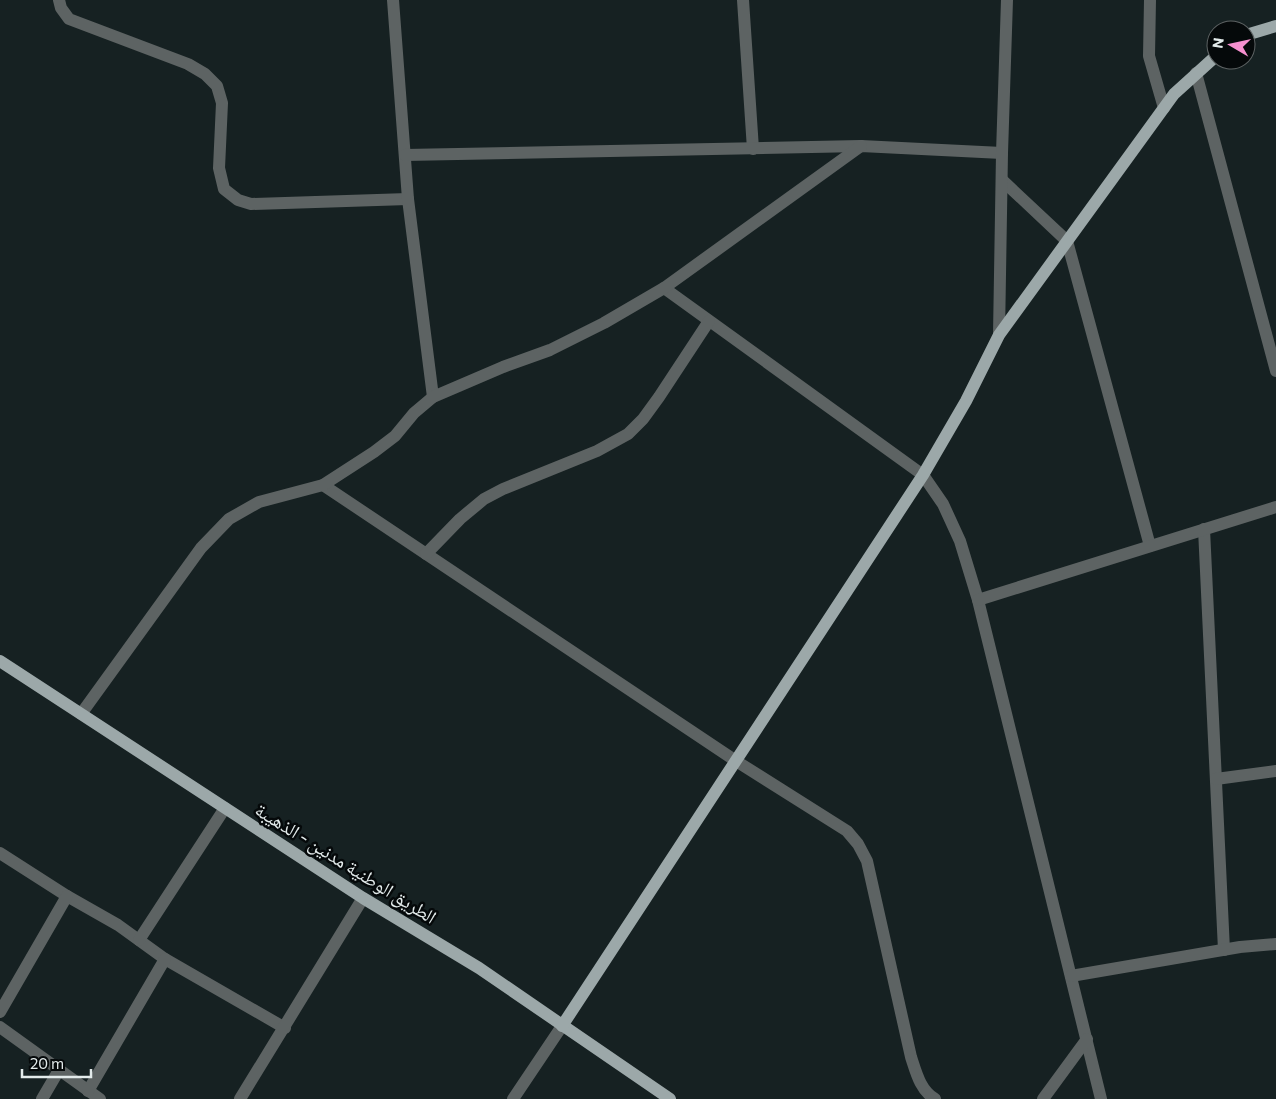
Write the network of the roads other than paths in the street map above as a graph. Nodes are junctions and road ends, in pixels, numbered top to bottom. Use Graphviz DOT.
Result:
graph roads {
  1 [pos="59,0"];
  2 [pos="393,0"];
  3 [pos="743,0"];
  4 [pos="1007,0"];
  5 [pos="1150,0"];
  6 [pos="1276,26"];
  7 [pos="1256,31"];
  8 [pos="1206,64"];
  9 [pos="1196,73"];
  10 [pos="1164,108"];
  11 [pos="861,146"];
  12 [pos="753,149"];
  13 [pos="1002,154"];
  14 [pos="405,156"];
  15 [pos="1002,180"];
  16 [pos="408,199"];
  17 [pos="1067,241"];
  18 [pos="664,288"];
  19 [pos="709,321"];
  20 [pos="1000,335"];
  21 [pos="1276,371"];
  22 [pos="433,397"];
  23 [pos="923,475"];
  24 [pos="323,485"];
  25 [pos="1276,507"];
  26 [pos="1204,530"];
  27 [pos="1150,546"];
  28 [pos="426,554"];
  29 [pos="978,600"];
  30 [pos="0,661"];
  31 [pos="81,714"];
  32 [pos="736,761"];
  33 [pos="1276,771"];
  34 [pos="1216,779"];
  35 [pos="224,808"];
  36 [pos="0,853"];
  37 [pos="66,896"];
  38 [pos="363,898"];
  39 [pos="139,940"];
  40 [pos="1276,944"];
  41 [pos="1224,950"];
  42 [pos="165,959"];
  43 [pos="1071,976"];
  44 [pos="0,1012"];
  45 [pos="562,1026"];
  46 [pos="0,1027"];
  47 [pos="285,1028"];
  48 [pos="1087,1039"];
  49 [pos="60,1070"];
  50 [pos="88,1091"];
  51 [pos="42,1099"];
  52 [pos="100,1099"];
  53 [pos="240,1099"];
  54 [pos="513,1099"];
  55 [pos="670,1099"];
  56 [pos="934,1099"];
  57 [pos="1043,1099"];
  58 [pos="1101,1099"];
  1 -- 16 [label="street"];
  2 -- 14 [label="street"];
  3 -- 12 [label="street"];
  4 -- 13 [label="street"];
  5 -- 10 [label="street"];
  6 -- 7 [label="main road"];
  8 -- 9 [label="main road"];
  9 -- 10 [label="main road"];
  9 -- 21 [label="street"];
  10 -- 17 [label="main road"];
  11 -- 12 [label="street"];
  11 -- 13 [label="street"];
  11 -- 18 [label="street"];
  12 -- 14 [label="street"];
  13 -- 15 [label="street"];
  14 -- 16 [label="street"];
  15 -- 17 [label="street"];
  15 -- 20 [label="street"];
  16 -- 22 [label="street"];
  17 -- 20 [label="main road"];
  17 -- 27 [label="street"];
  18 -- 19 [label="street"];
  18 -- 22 [label="street"];
  19 -- 23 [label="street"];
  19 -- 28 [label="street"];
  20 -- 23 [label="main road"];
  22 -- 24 [label="street"];
  23 -- 29 [label="street"];
  23 -- 32 [label="main road"];
  24 -- 28 [label="street"];
  24 -- 31 [label="street"];
  25 -- 26 [label="street"];
  26 -- 27 [label="street"];
  26 -- 34 [label="street"];
  27 -- 29 [label="street"];
  28 -- 32 [label="street"];
  29 -- 43 [label="street"];
  30 -- 31 [label="main road, الطريق الوطنية مدنين - الذهيبة"];
  31 -- 35 [label="main road, الطريق الوطنية مدنين - الذهيبة"];
  32 -- 45 [label="main road"];
  32 -- 56 [label="street"];
  33 -- 34 [label="street"];
  34 -- 41 [label="street"];
  35 -- 38 [label="main road, الطريق الوطنية مدنين - الذهيبة"];
  35 -- 39 [label="street"];
  36 -- 37 [label="street"];
  37 -- 39 [label="street"];
  37 -- 44 [label="street"];
  38 -- 45 [label="main road, الطريق الوطنية مدنين - الذهيبة"];
  38 -- 47 [label="street"];
  39 -- 42 [label="street"];
  40 -- 41 [label="street"];
  41 -- 43 [label="street"];
  42 -- 47 [label="street"];
  42 -- 50 [label="street"];
  43 -- 48 [label="street"];
  45 -- 54 [label="street"];
  45 -- 55 [label="main road, الطريق الوطنية مدنين - الذهيبة"];
  46 -- 49 [label="street"];
  47 -- 53 [label="street"];
  48 -- 57 [label="street"];
  48 -- 58 [label="street"];
  49 -- 50 [label="street"];
  49 -- 51 [label="street"];
  50 -- 52 [label="street"];
}
